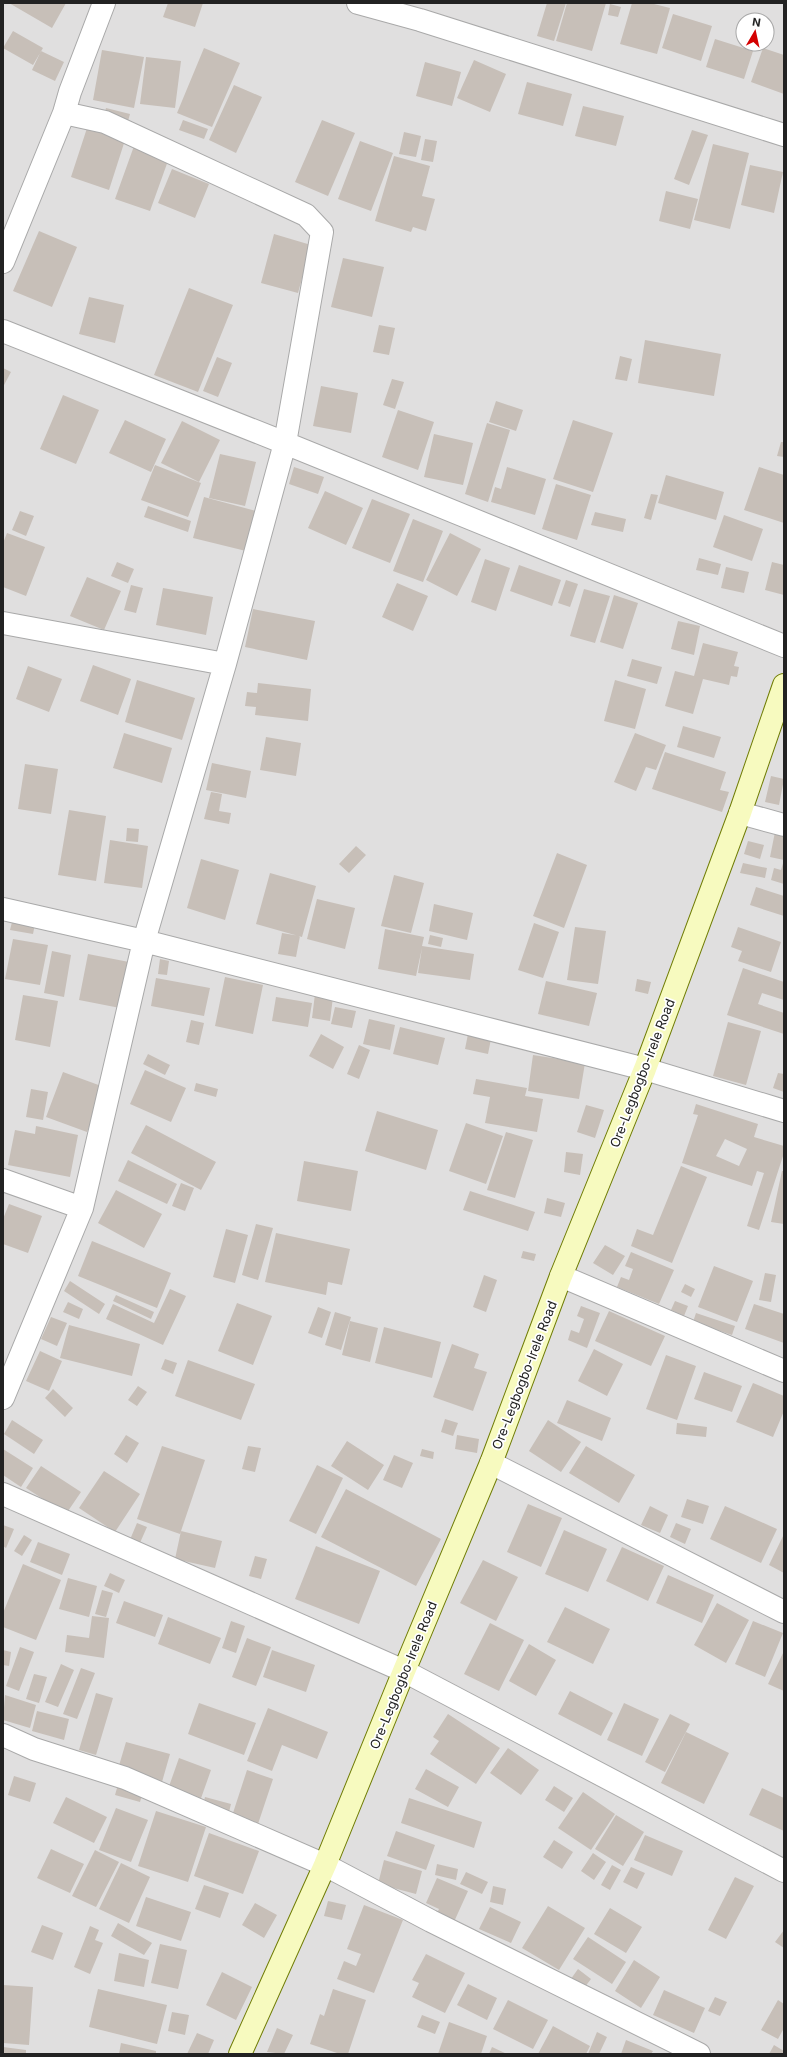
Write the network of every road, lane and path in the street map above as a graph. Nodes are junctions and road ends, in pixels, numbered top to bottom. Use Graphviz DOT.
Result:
graph roads {
  1 [pos="104,3"];
  2 [pos="358,3"];
  3 [pos="64,113"];
  4 [pos="784,135"];
  5 [pos="3,262"];
  6 [pos="3,331"];
  7 [pos="285,443"];
  8 [pos="3,623"];
  9 [pos="784,646"];
  10 [pos="224,664"];
  11 [pos="784,686"];
  12 [pos="740,813"];
  13 [pos="784,825"];
  14 [pos="3,909"];
  15 [pos="144,941"];
  16 [pos="645,1069"];
  17 [pos="784,1111"];
  18 [pos="3,1180"];
  19 [pos="82,1208"];
  20 [pos="561,1276"];
  21 [pos="784,1371"];
  22 [pos="3,1398"];
  23 [pos="491,1462"];
  24 [pos="3,1494"];
  25 [pos="784,1612"];
  26 [pos="404,1671"];
  27 [pos="3,1735"];
  28 [pos="325,1865"];
  29 [pos="784,1871"];
  30 [pos="240,2054"];
  31 [pos="700,2054"];
  1 -- 3 [label="street"];
  2 -- 4 [label="street"];
  3 -- 5 [label="street"];
  3 -- 7 [label="street"];
  6 -- 7 [label="street"];
  7 -- 9 [label="street"];
  7 -- 10 [label="street"];
  8 -- 10 [label="street"];
  10 -- 15 [label="street"];
  11 -- 12 [label="main road, Ore-Legbogbo-Irele Road"];
  12 -- 13 [label="street"];
  12 -- 16 [label="main road, Ore-Legbogbo-Irele Road"];
  14 -- 15 [label="street"];
  15 -- 16 [label="street"];
  15 -- 19 [label="street"];
  16 -- 17 [label="street"];
  16 -- 20 [label="main road, Ore-Legbogbo-Irele Road"];
  18 -- 19 [label="street"];
  19 -- 22 [label="street"];
  20 -- 21 [label="street"];
  20 -- 23 [label="main road, Ore-Legbogbo-Irele Road"];
  23 -- 25 [label="street"];
  23 -- 26 [label="main road, Ore-Legbogbo-Irele Road"];
  24 -- 26 [label="street"];
  26 -- 28 [label="main road, Ore-Legbogbo-Irele Road"];
  26 -- 29 [label="street"];
  27 -- 28 [label="street"];
  28 -- 30 [label="main road, Ore-Legbogbo-Irele Road"];
  28 -- 31 [label="street"];
}
